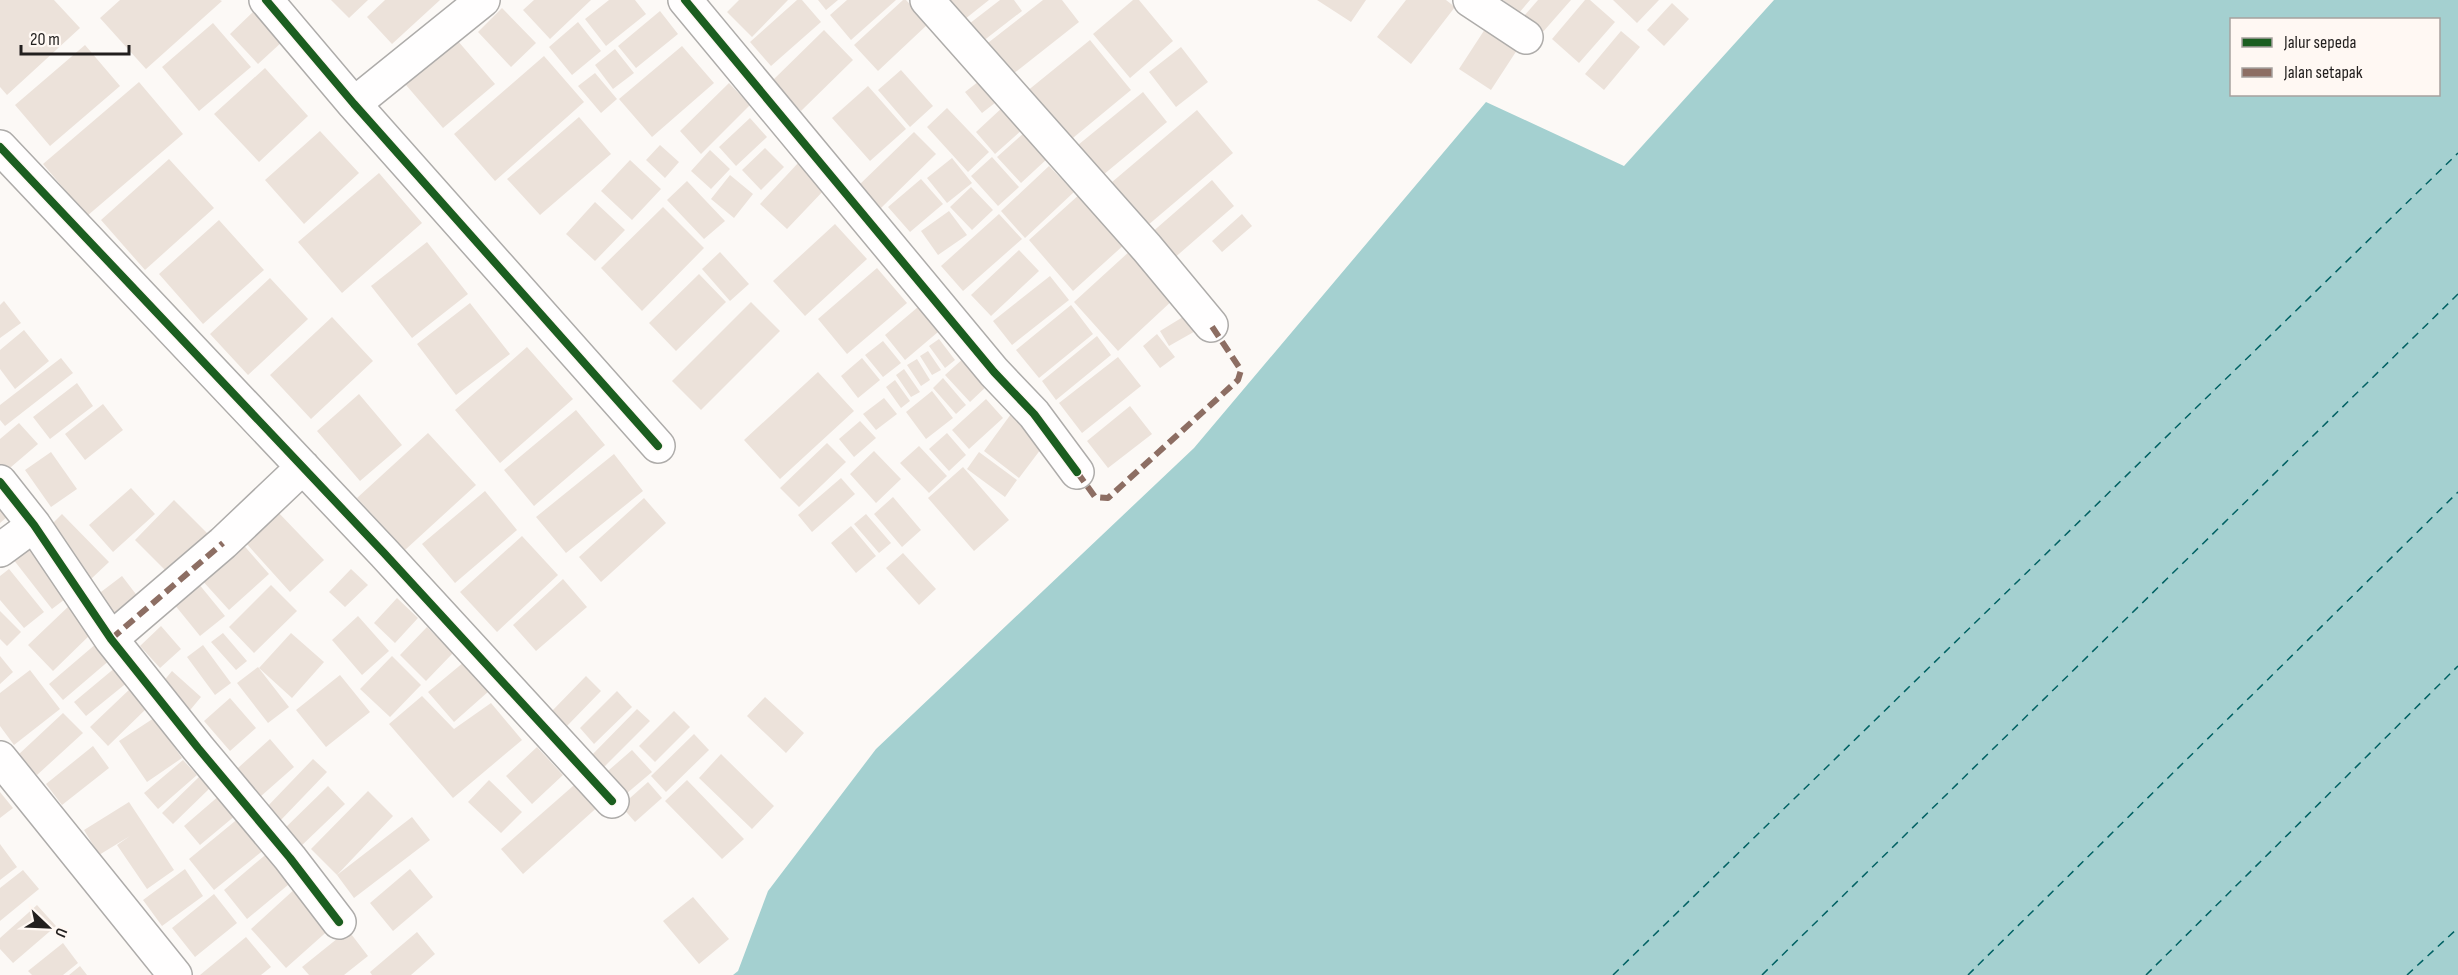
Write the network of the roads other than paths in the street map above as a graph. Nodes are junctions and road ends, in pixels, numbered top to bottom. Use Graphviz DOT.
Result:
graph roads {
  1 [pos="266,0"];
  2 [pos="483,0"];
  3 [pos="685,0"];
  4 [pos="927,0"];
  5 [pos="1470,0"];
  6 [pos="1526,37"];
  7 [pos="354,104"];
  8 [pos="0,147"];
  9 [pos="1212,325"];
  10 [pos="658,446"];
  11 [pos="303,467"];
  12 [pos="1077,472"];
  13 [pos="0,482"];
  14 [pos="34,525"];
  15 [pos="0,550"];
  16 [pos="111,639"];
  17 [pos="0,758"];
  18 [pos="612,801"];
  19 [pos="339,922"];
  20 [pos="175,975"];
  1 -- 7 [label="street"];
  2 -- 7 [label="street"];
  3 -- 12 [label="street"];
  4 -- 9 [label="street"];
  5 -- 6 [label="street"];
  7 -- 10 [label="street"];
  8 -- 11 [label="street"];
  11 -- 16 [label="street"];
  11 -- 18 [label="street"];
  13 -- 14 [label="street"];
  14 -- 15 [label="street"];
  14 -- 16 [label="street"];
  16 -- 19 [label="street"];
  17 -- 20 [label="street"];
}
